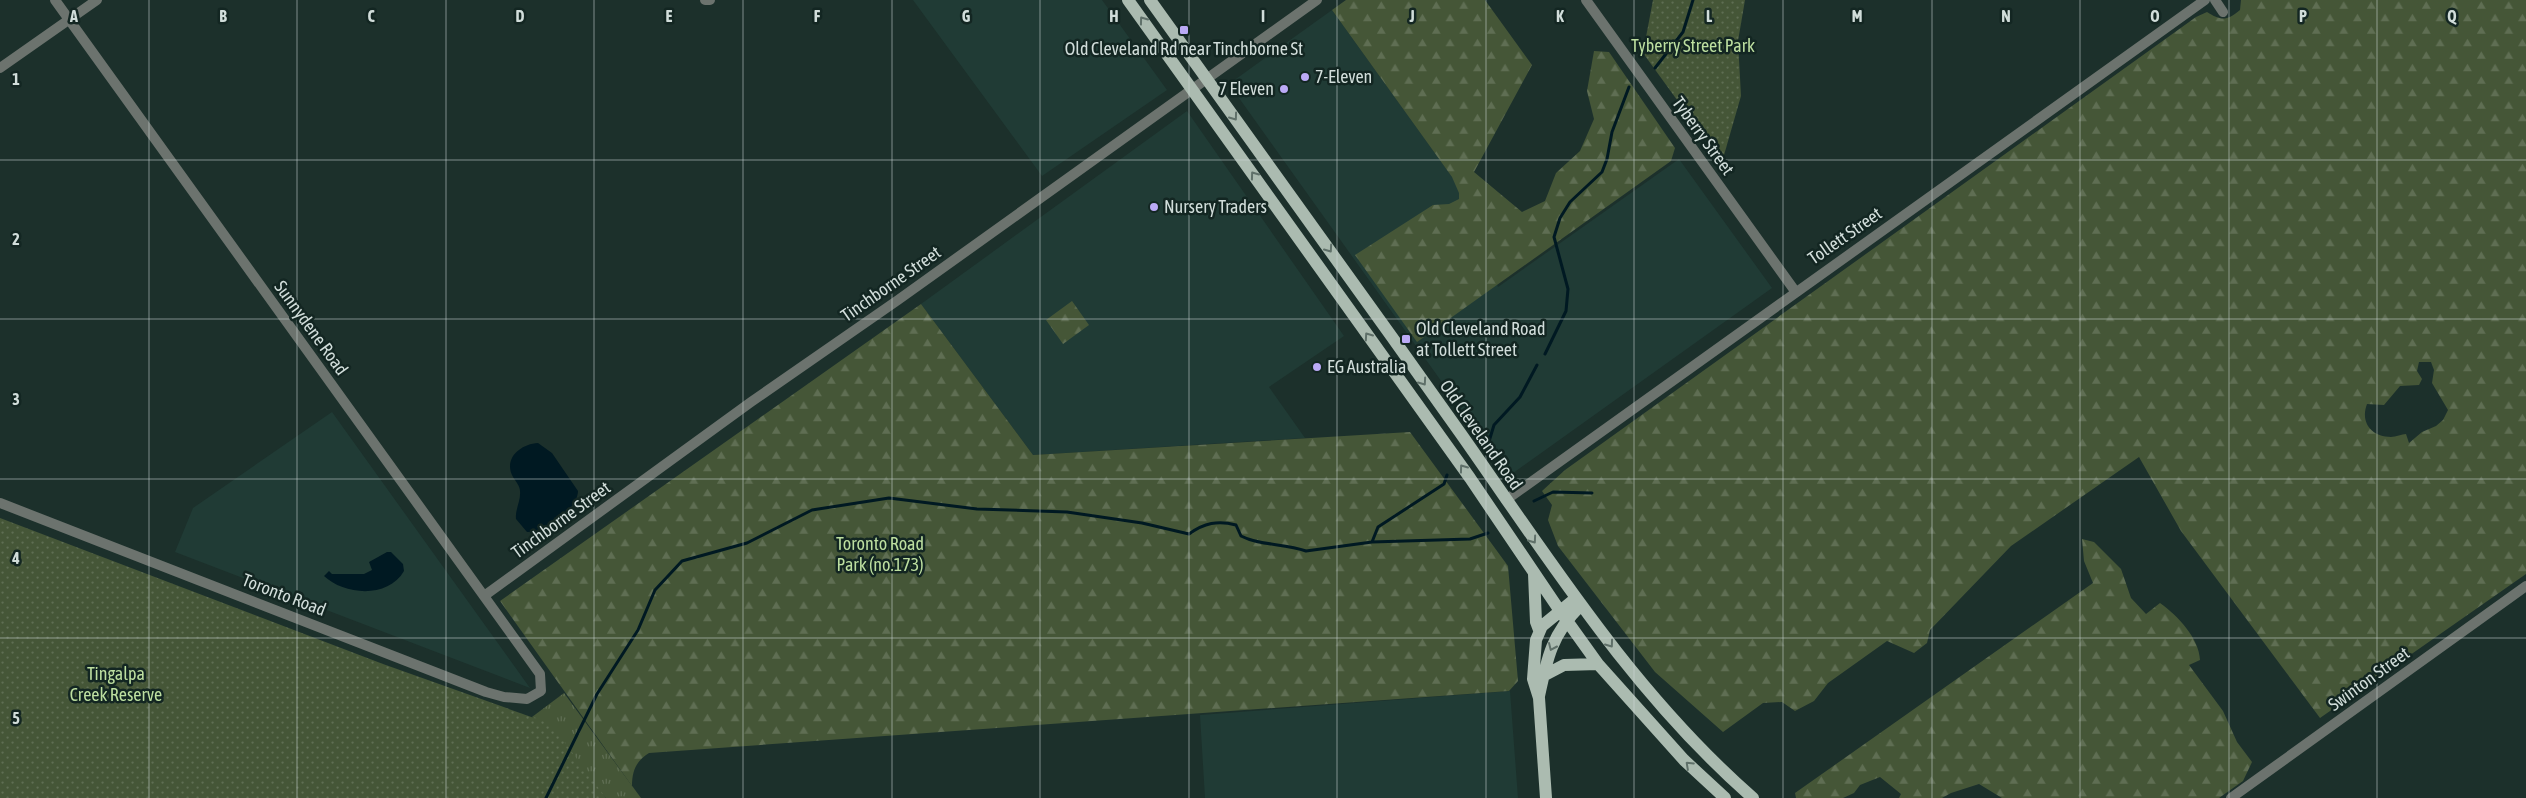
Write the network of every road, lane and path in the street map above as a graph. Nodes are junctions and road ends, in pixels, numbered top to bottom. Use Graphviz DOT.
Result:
graph roads {
  1 [pos="55,0"];
  2 [pos="97,0"];
  3 [pos="1128,0"];
  4 [pos="1150,0"];
  5 [pos="1317,0"];
  6 [pos="1586,0"];
  7 [pos="2206,0"];
  8 [pos="2215,0"];
  9 [pos="2224,12"];
  10 [pos="69,20"];
  11 [pos="0,68"];
  12 [pos="1206,78"];
  13 [pos="1192,88"];
  14 [pos="1795,291"];
  15 [pos="1506,500"];
  16 [pos="0,503"];
  17 [pos="1534,574"];
  18 [pos="2526,586"];
  19 [pos="484,596"];
  20 [pos="1578,602"];
  21 [pos="1563,616"];
  22 [pos="1540,630"];
  23 [pos="1598,664"];
  24 [pos="540,674"];
  25 [pos="1543,676"];
  26 [pos="1539,698"];
  27 [pos="1546,798"];
  28 [pos="1725,798"];
  29 [pos="1753,798"];
  30 [pos="2231,798"];
  1 -- 10 [label="street, Sunnydene Road"];
  2 -- 10 [label="street"];
  13 -- 3 [label="main road, Old Cleveland Road, one-way"];
  4 -- 12 [label="main road, Old Cleveland Road"];
  5 -- 12 [label="street, Tinchborne Street"];
  6 -- 14 [label="street, Tyberry Street"];
  7 -- 14 [label="street, Tollett Street"];
  8 -- 9 [label="street"];
  10 -- 11 [label="street"];
  10 -- 19 [label="street, Sunnydene Road"];
  12 -- 13 [label="street, Tinchborne Street"];
  12 -- 15 [label="main road, Old Cleveland Road, one-way"];
  17 -- 13 [label="main road, Old Cleveland Road, one-way"];
  13 -- 19 [label="street, Tinchborne Street"];
  14 -- 15 [label="street, Tollett Street"];
  15 -- 20 [label="main road, Old Cleveland Road, one-way"];
  16 -- 24 [label="street, Toronto Road"];
  17 -- 21 [label="main road, Old Cleveland Road"];
  17 -- 22 [label="main road"];
  18 -- 30 [label="street, Swinton Street"];
  19 -- 24 [label="street, Sunnydene Road"];
  20 -- 21 [label="main road"];
  20 -- 29 [label="main road, Old Cleveland Road, one-way"];
  21 -- 22 [label="main road"];
  21 -- 23 [label="main road, Old Cleveland Road"];
  21 -- 25 [label="main road, one-way"];
  22 -- 26 [label="main road"];
  23 -- 25 [label="main road"];
  28 -- 23 [label="main road, Old Cleveland Road, one-way"];
  25 -- 26 [label="main road"];
  26 -- 27 [label="main road"];
}
